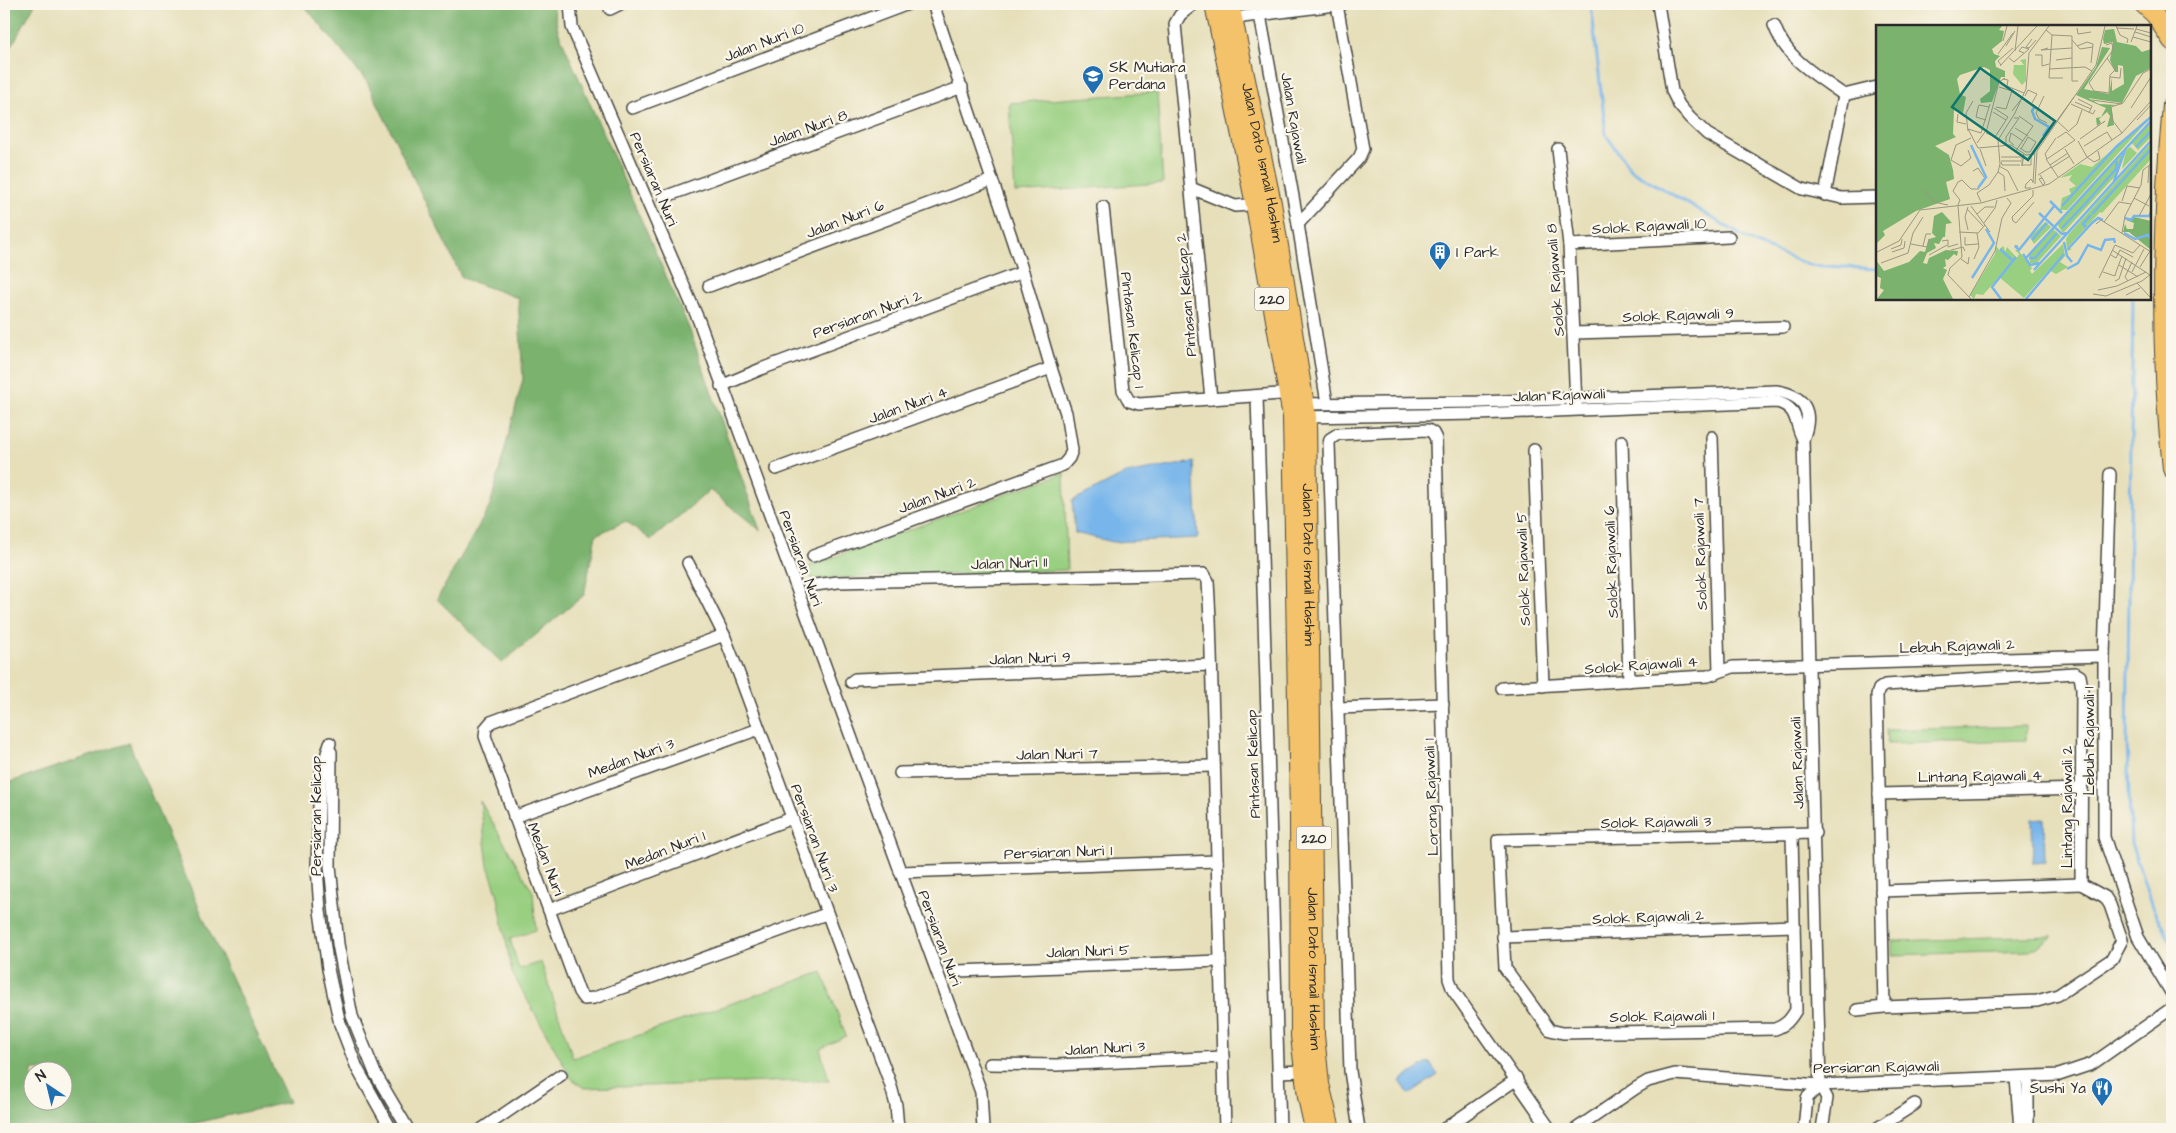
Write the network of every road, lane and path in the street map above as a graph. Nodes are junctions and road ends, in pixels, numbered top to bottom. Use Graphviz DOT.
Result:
graph roads {
  1 [pos="570,4"];
  2 [pos="908,4"];
  3 [pos="934,4"];
  4 [pos="1194,4"];
  5 [pos="1340,4"];
  6 [pos="1658,4"];
  7 [pos="2143,4"];
  8 [pos="1226,9"];
  9 [pos="1260,15"];
  10 [pos="1774,25"];
  11 [pos="2172,41"];
  12 [pos="962,87"];
  13 [pos="1876,87"];
  14 [pos="1844,95"];
  15 [pos="2172,105"];
  16 [pos="632,108"];
  17 [pos="1558,149"];
  18 [pos="992,180"];
  19 [pos="1191,188"];
  20 [pos="1826,195"];
  21 [pos="664,197"];
  22 [pos="1876,197"];
  23 [pos="1264,204"];
  24 [pos="1104,207"];
  25 [pos="1298,224"];
  26 [pos="1729,237"];
  27 [pos="1569,244"];
  28 [pos="1023,272"];
  29 [pos="709,286"];
  30 [pos="1783,327"];
  31 [pos="1573,333"];
  32 [pos="2167,341"];
  33 [pos="1051,368"];
  34 [pos="721,386"];
  35 [pos="2169,395"];
  36 [pos="1257,397"];
  37 [pos="1211,399"];
  38 [pos="1327,403"];
  39 [pos="1576,404"];
  40 [pos="1298,405"];
  41 [pos="1712,437"];
  42 [pos="1622,441"];
  43 [pos="1534,450"];
  44 [pos="776,469"];
  45 [pos="2172,469"];
  46 [pos="2110,474"];
  47 [pos="813,556"];
  48 [pos="688,563"];
  49 [pos="816,585"];
  50 [pos="724,635"];
  51 [pos="2104,656"];
  52 [pos="1211,665"];
  53 [pos="1810,666"];
  54 [pos="1719,671"];
  55 [pos="1630,681"];
  56 [pos="851,682"];
  57 [pos="1542,686"];
  58 [pos="1502,688"];
  59 [pos="1443,704"];
  60 [pos="1338,708"];
  61 [pos="759,728"];
  62 [pos="1214,766"];
  63 [pos="900,773"];
  64 [pos="2082,789"];
  65 [pos="1879,794"];
  66 [pos="514,816"];
  67 [pos="792,818"];
  68 [pos="1814,834"];
  69 [pos="1792,835"];
  70 [pos="2104,837"];
  71 [pos="1498,840"];
  72 [pos="2083,840"];
  73 [pos="1217,861"];
  74 [pos="900,872"];
  75 [pos="2081,884"];
  76 [pos="1882,891"];
  77 [pos="549,910"];
  78 [pos="826,914"];
  79 [pos="1794,926"];
  80 [pos="1503,937"];
  81 [pos="1220,961"];
  82 [pos="957,972"];
  83 [pos="2172,994"];
  84 [pos="1884,1007"];
  85 [pos="2172,1008"];
  86 [pos="1857,1010"];
  87 [pos="1223,1057"];
  88 [pos="990,1064"];
  89 [pos="1303,1071"];
  90 [pos="1278,1072"];
  91 [pos="561,1075"];
  92 [pos="2028,1077"];
  93 [pos="2016,1078"];
  94 [pos="1516,1079"];
  95 [pos="1820,1085"];
  96 [pos="1915,1104"];
  97 [pos="405,1128"];
  98 [pos="391,1129"];
  99 [pos="482,1129"];
  100 [pos="898,1129"];
  101 [pos="982,1129"];
  102 [pos="1225,1129"];
  103 [pos="1280,1129"];
  104 [pos="1314,1129"];
  105 [pos="1331,1129"];
  106 [pos="1359,1129"];
  107 [pos="1444,1129"];
  108 [pos="1550,1129"];
  109 [pos="1576,1129"];
  110 [pos="1804,1129"];
  111 [pos="1822,1129"];
  112 [pos="1876,1129"];
  113 [pos="2020,1129"];
  114 [pos="2028,1129"];
  1 -- 34 [label="street, Persiaran Nuri"];
  2 -- 16 [label="street, Jalan Nuri 10"];
  3 -- 12 [label="street"];
  4 -- 19 [label="street, Pintasan Kelicap 2"];
  5 -- 9 [label="street"];
  5 -- 25 [label="street"];
  6 -- 20 [label="street"];
  7 -- 11 [label="main road"];
  8 -- 9 [label="street"];
  8 -- 23 [label="main road, Jalan Dato Ismail Hashim / 220"];
  9 -- 25 [label="street, Jalan Rajawali"];
  10 -- 14 [label="street"];
  12 -- 18 [label="street"];
  12 -- 21 [label="street, Jalan Nuri 8"];
  13 -- 14 [label="street"];
  14 -- 20 [label="street"];
  15 -- 32 [label="main road"];
  17 -- 27 [label="street, Solok Rajawali 8"];
  18 -- 28 [label="street"];
  18 -- 29 [label="street, Jalan Nuri 6"];
  19 -- 23 [label="street"];
  19 -- 37 [label="street, Pintasan Kelicap 2"];
  20 -- 22 [label="street"];
  23 -- 40 [label="main road, Jalan Dato Ismail Hashim / 220"];
  24 -- 37 [label="street, Pintasan Kelicap 1"];
  25 -- 38 [label="street, Jalan Rajawali"];
  26 -- 27 [label="street, Solok Rajawali 10"];
  27 -- 31 [label="street, Solok Rajawali 8"];
  28 -- 33 [label="street"];
  28 -- 34 [label="street, Persiaran Nuri 2"];
  30 -- 31 [label="street, Solok Rajawali 9"];
  31 -- 39 [label="street, Solok Rajawali 8"];
  32 -- 35 [label="main road"];
  33 -- 44 [label="street, Jalan Nuri 4"];
  33 -- 47 [label="street, Jalan Nuri 2"];
  34 -- 74 [label="street, Persiaran Nuri"];
  35 -- 45 [label="main road"];
  36 -- 37 [label="street, Pintasan Kelicap 1"];
  36 -- 40 [label="street, Pintasan Kelicap 1"];
  36 -- 90 [label="street, Pintasan Kelicap"];
  38 -- 39 [label="street, Jalan Rajawali"];
  38 -- 40 [label="street, Jalan Rajawali"];
  39 -- 40 [label="street, Jalan Rajawali"];
  39 -- 53 [label="street, Jalan Rajawali"];
  40 -- 89 [label="main road, Jalan Dato Ismail Hashim / 220"];
  40 -- 105 [label="main road, Jalan Dato Ismail Hashim / 220"];
  41 -- 54 [label="street, Solok Rajawali 7"];
  42 -- 55 [label="street, Solok Rajawali 6"];
  43 -- 57 [label="street, Solok Rajawali 5"];
  46 -- 51 [label="street, Lebuh Rajawali 1"];
  48 -- 50 [label="street, Persiaran Nuri 3"];
  49 -- 52 [label="street, Jalan Nuri 11"];
  50 -- 61 [label="street, Persiaran Nuri 3"];
  50 -- 66 [label="street, Medan Nuri"];
  51 -- 53 [label="street, Lebuh Rajawali 2"];
  51 -- 70 [label="street, Lebuh Rajawali 1"];
  52 -- 56 [label="street, Jalan Nuri 9"];
  52 -- 62 [label="street"];
  53 -- 54 [label="street, Solok Rajawali 4"];
  53 -- 68 [label="street, Jalan Rajawali"];
  54 -- 55 [label="street, Solok Rajawali 4"];
  55 -- 57 [label="street, Solok Rajawali 4"];
  57 -- 58 [label="street, Solok Rajawali 4"];
  59 -- 60 [label="street"];
  59 -- 60 [label="street, Lorong Rajawali 1"];
  59 -- 94 [label="street, Lorong Rajawali 1"];
  60 -- 106 [label="street"];
  61 -- 66 [label="street, Medan Nuri 3"];
  61 -- 67 [label="street, Persiaran Nuri 3"];
  62 -- 63 [label="street, Jalan Nuri 7"];
  62 -- 73 [label="street"];
  64 -- 65 [label="street, Lintang Rajawali 4"];
  64 -- 65 [label="street, Lintang Rajawali 2"];
  64 -- 72 [label="street, Lintang Rajawali 2"];
  65 -- 76 [label="street"];
  66 -- 77 [label="street, Medan Nuri"];
  67 -- 77 [label="street, Medan Nuri 1"];
  67 -- 78 [label="street, Persiaran Nuri 3"];
  68 -- 69 [label="street, Solok Rajawali 3"];
  68 -- 95 [label="street, Jalan Rajawali"];
  69 -- 71 [label="street, Solok Rajawali 3"];
  69 -- 79 [label="street, Solok Rajawali 1"];
  70 -- 72 [label="street"];
  70 -- 83 [label="street, Lebuh Rajawali 1"];
  71 -- 80 [label="street, Solok Rajawali 1"];
  72 -- 75 [label="street, Lintang Rajawali 2"];
  73 -- 74 [label="street, Persiaran Nuri 1"];
  73 -- 81 [label="street"];
  74 -- 101 [label="street, Persiaran Nuri"];
  75 -- 76 [label="street"];
  75 -- 84 [label="street, Lintang Rajawali 2"];
  76 -- 84 [label="street"];
  77 -- 78 [label="street, Medan Nuri"];
  78 -- 100 [label="street, Persiaran Nuri 3"];
  79 -- 80 [label="street, Solok Rajawali 2"];
  79 -- 80 [label="street, Solok Rajawali 1"];
  81 -- 82 [label="street, Jalan Nuri 5"];
  81 -- 87 [label="street"];
  84 -- 86 [label="street"];
  85 -- 92 [label="street, Persiaran Rajawali"];
  87 -- 88 [label="street, Jalan Nuri 3"];
  87 -- 102 [label="street"];
  89 -- 90 [label="street"];
  89 -- 104 [label="main road, Jalan Dato Ismail Hashim / 220"];
  90 -- 103 [label="street, Pintasan Kelicap"];
  91 -- 99 [label="street"];
  92 -- 93 [label="street, Persiaran Rajawali"];
  92 -- 114 [label="street"];
  93 -- 95 [label="street, Persiaran Rajawali"];
  93 -- 113 [label="street"];
  94 -- 107 [label="street"];
  94 -- 108 [label="street, Lorong Rajawali 1"];
  95 -- 109 [label="street, Persiaran Rajawali"];
  95 -- 110 [label="street"];
  95 -- 111 [label="street, Jalan Rajawali"];
  96 -- 112 [label="street"];
  97 -- 98 [label="street, Persiaran Kelicap"];
}
